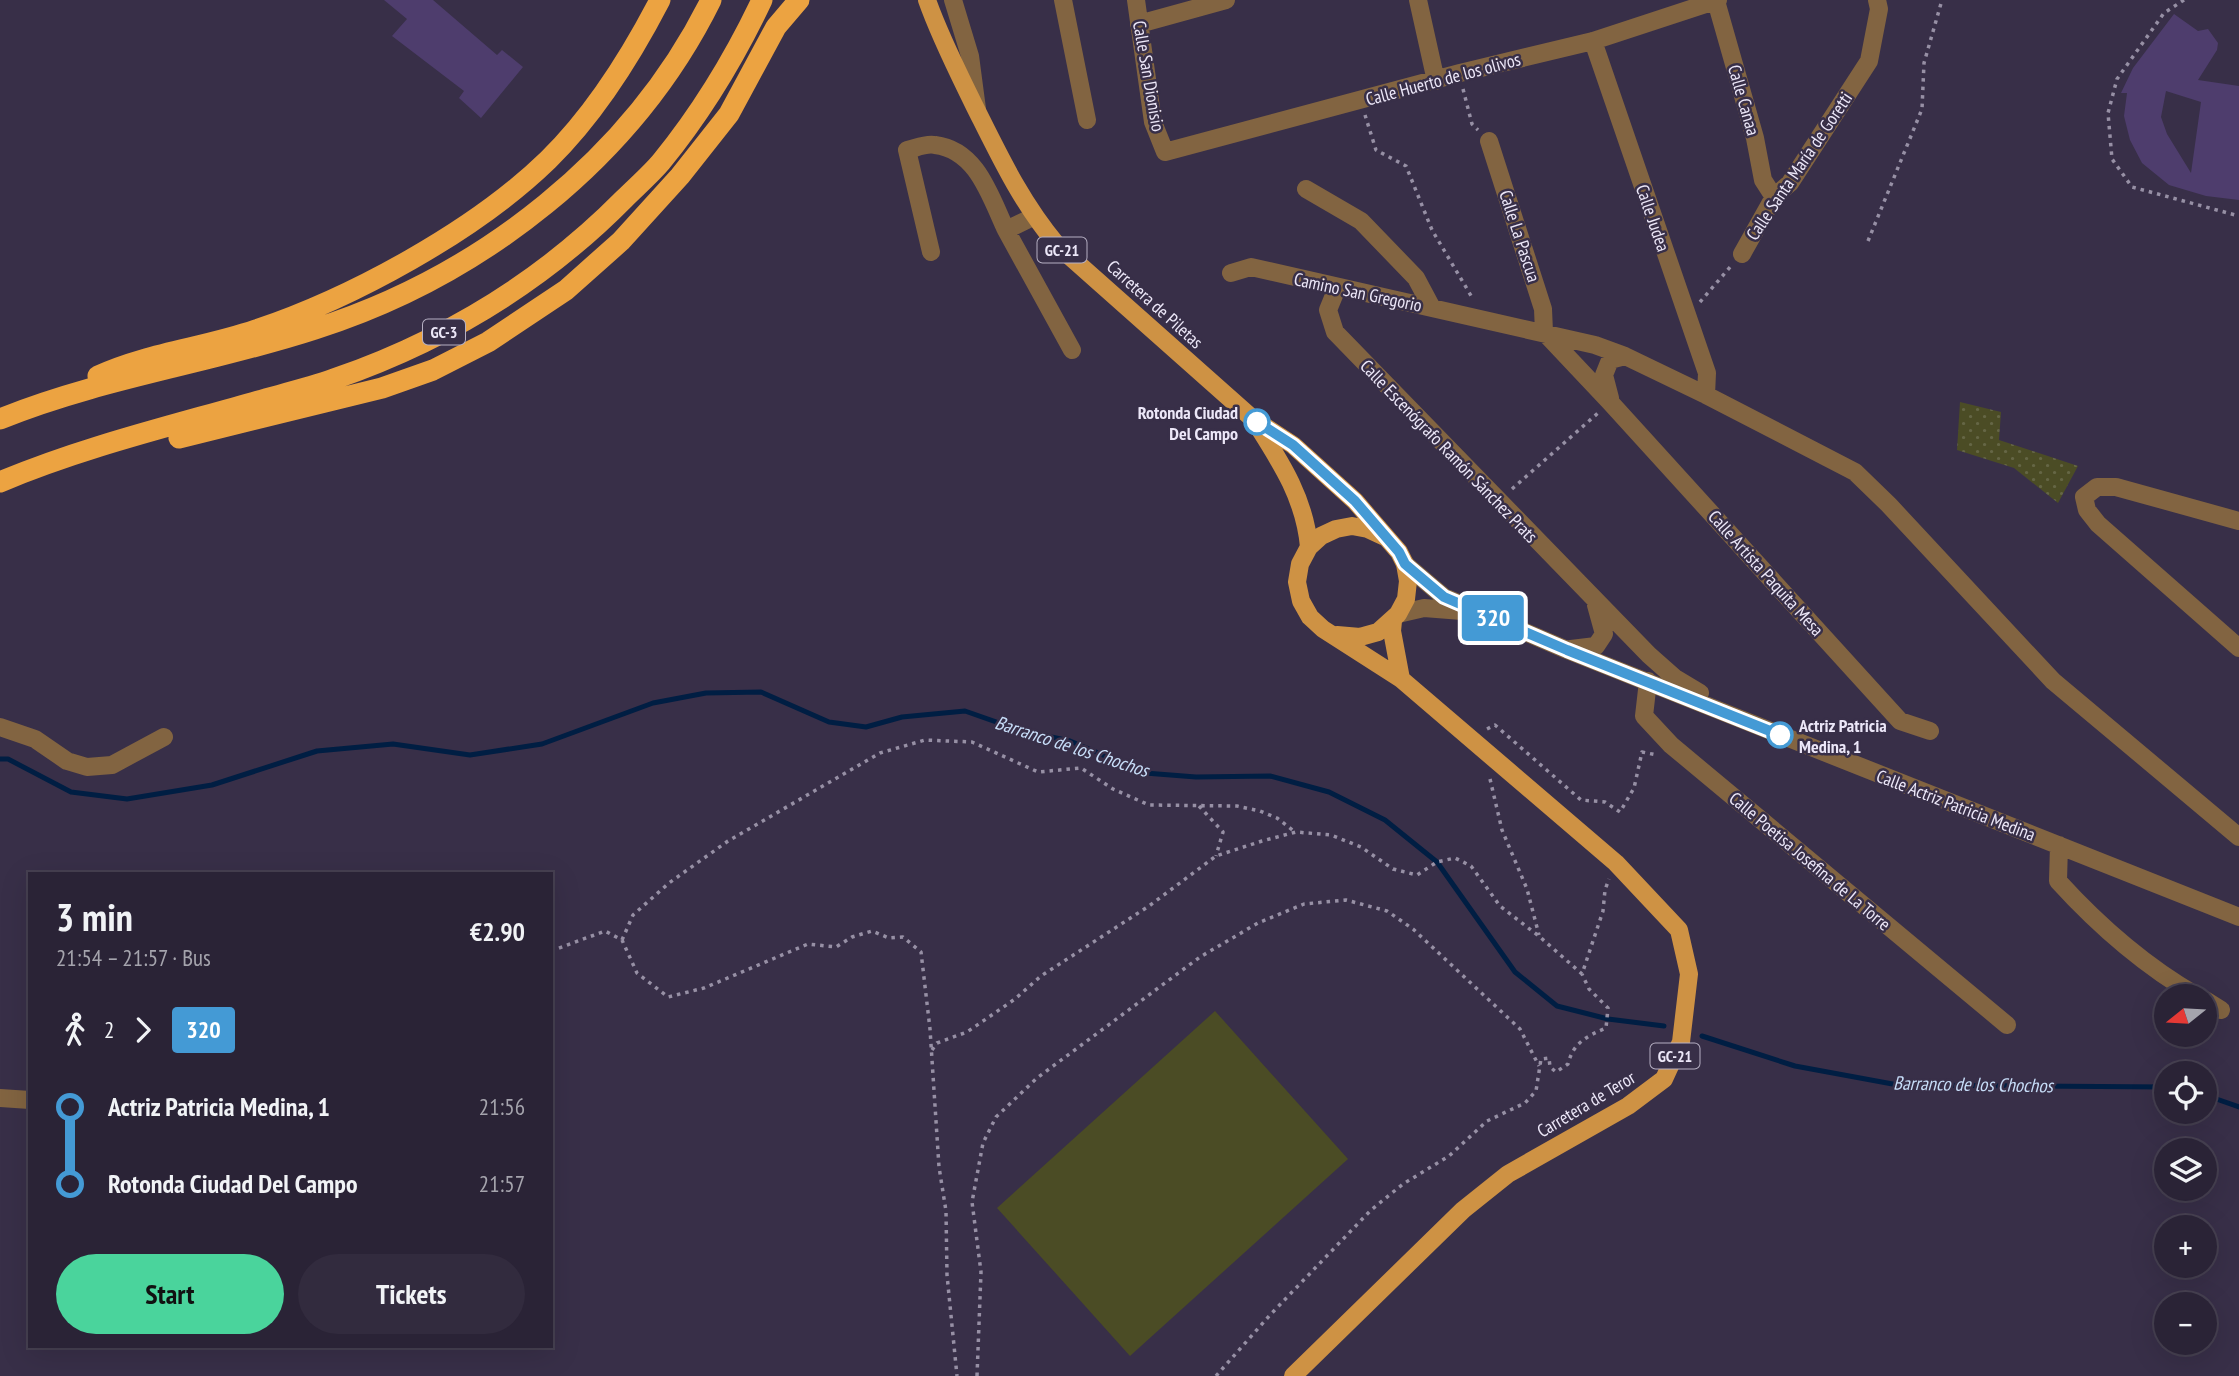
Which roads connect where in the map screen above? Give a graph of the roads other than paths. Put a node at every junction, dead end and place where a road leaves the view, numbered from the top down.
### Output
1 (660, 0) edge
2 (711, 0) edge
3 (762, 0) edge
4 (799, 0) edge
5 (915, 0) edge
6 (927, 0) edge
7 (953, 0) edge
8 (1063, 0) edge
9 (1136, 0) edge
10 (1226, 0) edge
11 (1418, 0) edge
12 (1877, 0) edge
13 (1717, 1) edge
14 (1139, 24) junction
15 (937, 30) junction
16 (1593, 41) junction
17 (1436, 81) junction
18 (978, 113) junction
19 (1087, 120) dead end
20 (1489, 141) road end
21 (1165, 152) joint
22 (1306, 189) dead end
23 (1774, 197) junction
24 (1033, 217) junction
25 (1006, 230) junction
26 (931, 252) dead end
27 (1742, 254) road end
28 (1231, 273) dead end
29 (1337, 288) junction
30 (1432, 308) junction
31 (1544, 332) junction
32 (1072, 350) dead end
33 (1625, 356) junction
34 (1706, 395) junction
35 (43, 401) junction
36 (1610, 402) junction
37 (0, 419) edge
38 (1253, 419) junction
39 (49, 461) junction
40 (0, 482) edge
41 (2239, 521) edge
42 (1383, 536) junction
43 (1309, 547) junction
44 (1405, 564) junction
45 (1596, 603) junction
46 (1479, 612) junction
47 (1396, 617) junction
48 (1323, 629) junction
49 (2239, 648) edge
50 (1567, 650) junction
51 (1401, 679) junction
52 (1648, 681) junction
53 (1741, 720) junction
54 (0, 727) edge
55 (1930, 731) dead end
56 (164, 737) dead end
57 (2239, 837) edge
58 (2059, 845) junction
59 (2239, 917) edge
60 (2176, 984) edge
61 (2217, 1008) edge
62 (2221, 1010) dead end
63 (2007, 1025) dead end
64 (0, 1098) edge
65 (28, 1100) edge
66 (1293, 1376) edge

1 - 35 highway
2 - 35 highway
3 - 39 highway, GC-3
4 - 39 highway
5 - 15 main road, GC-21
6 - 15 main road, GC-21
7 - 18 street
8 - 19 street
9 - 14 street, Calle San Dionisio
10 - 14 street
11 - 17 street
12 - 23 street, Calle Santa María de Goretti
13 - 16 street, Calle Huerto de los olivos
13 - 23 street, Calle Canaa
14 - 21 street, Calle San Dionisio
15 - 18 main road, Carretera de Piletas / GC-21
16 - 17 street, Calle Huerto de los olivos
16 - 34 street, Calle Judea
17 - 21 street, Calle Huerto de los olivos
18 - 24 main road, Carretera de Piletas / GC-21
20 - 31 street, Calle La Pascua
22 - 30 street
23 - 27 street, Calle Santa María de Goretti
24 - 25 street
24 - 38 main road, Carretera de Piletas / GC-21
25 - 26 street
25 - 32 street
28 - 29 street, Camino San Gregorio
29 - 30 street, Camino San Gregorio
29 - 45 street, Calle Escenógrafo Ramón Sánchez Prats
30 - 31 street, Camino San Gregorio
31 - 33 street, Camino San Gregorio
31 - 36 street, Calle Artista Paquita Mesa
33 - 34 street, Camino San Gregorio
33 - 36 street
34 - 57 street, Camino San Gregorio
35 - 37 highway
36 - 55 street, Calle Artista Paquita Mesa
38 - 42 main road, GC-21
38 - 43 main road, GC-21
39 - 40 highway, GC-3
41 - 49 street
42 - 43 main road
42 - 44 main road, GC-21
43 - 48 main road, GC-21
44 - 46 street, Calle Actriz Patricia Medina
44 - 47 main road
45 - 50 street
45 - 53 street, Calle Escenógrafo Ramón Sánchez Prats
46 - 47 street, Calle Actriz Patricia Medina
46 - 50 street, Calle Actriz Patricia Medina
47 - 48 main road
47 - 51 main road
48 - 51 main road, GC-21
50 - 52 street, Calle Actriz Patricia Medina
51 - 66 main road, Carretera de Teror / GC-21
52 - 53 street, Calle Actriz Patricia Medina
52 - 63 street, Calle Poetisa Josefina de La Torre
53 - 58 street, Calle Actriz Patricia Medina
54 - 56 street
58 - 59 street, Calle Actriz Patricia Medina
58 - 60 street
61 - 62 street
64 - 65 street

